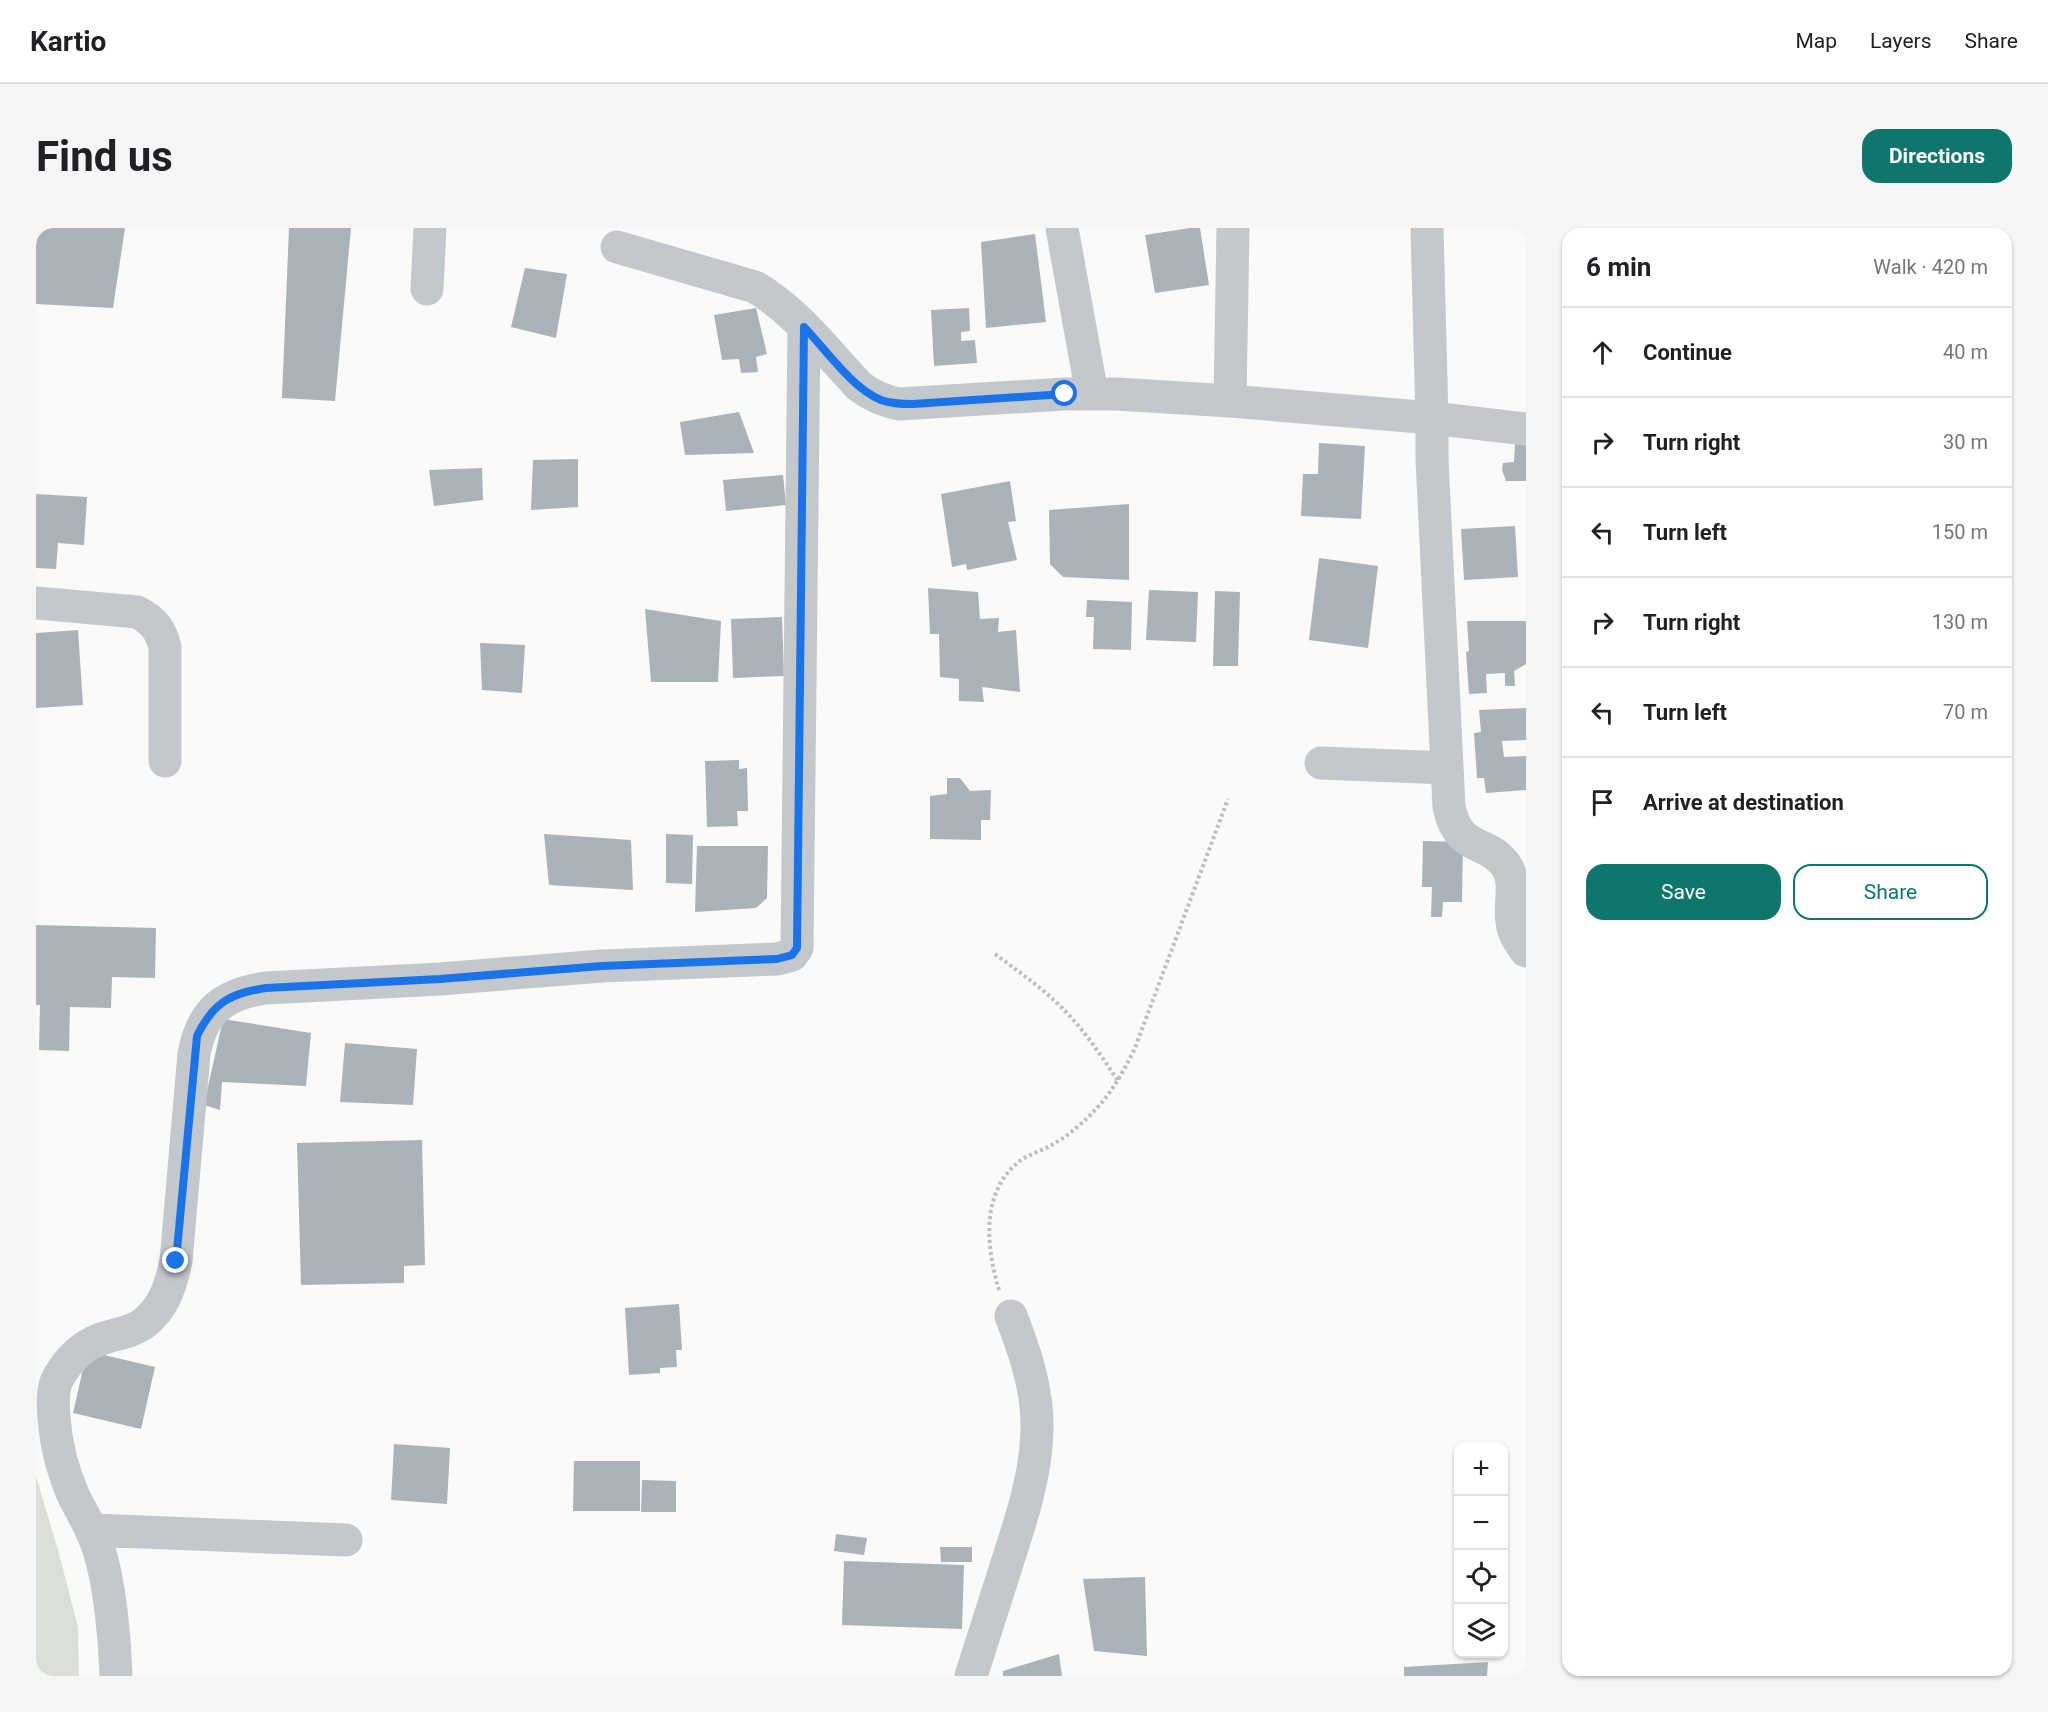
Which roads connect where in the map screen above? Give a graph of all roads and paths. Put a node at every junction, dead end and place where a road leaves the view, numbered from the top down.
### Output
1 (430, 228) edge
2 (1062, 228) edge
3 (1233, 228) edge
4 (1427, 228) edge
5 (616, 247) dead end
6 (427, 289) dead end
7 (804, 327) junction
8 (1092, 394) junction
9 (1230, 400) junction
10 (1432, 418) junction
11 (1526, 429) edge
12 (36, 603) edge
13 (165, 761) dead end
14 (1320, 763) dead end
15 (1447, 768) junction
16 (1228, 799) dead end
17 (1526, 951) edge
18 (995, 954) dead end
19 (1118, 1082) junction
20 (1011, 1316) joint
21 (46, 1375) edge
22 (92, 1530) junction
23 (346, 1540) dead end
24 (116, 1676) edge
25 (971, 1676) edge

1 - 6 street
2 - 8 street
3 - 9 street
4 - 10 street
5 - 7 street
7 - 8 street
7 - 21 street
8 - 9 street
9 - 10 street
10 - 11 street
10 - 15 street
12 - 13 street
14 - 15 street
15 - 17 street
16 - 19 path
18 - 19 path
19 - 20 path
20 - 25 street
21 - 22 street
22 - 23 street
22 - 24 street

